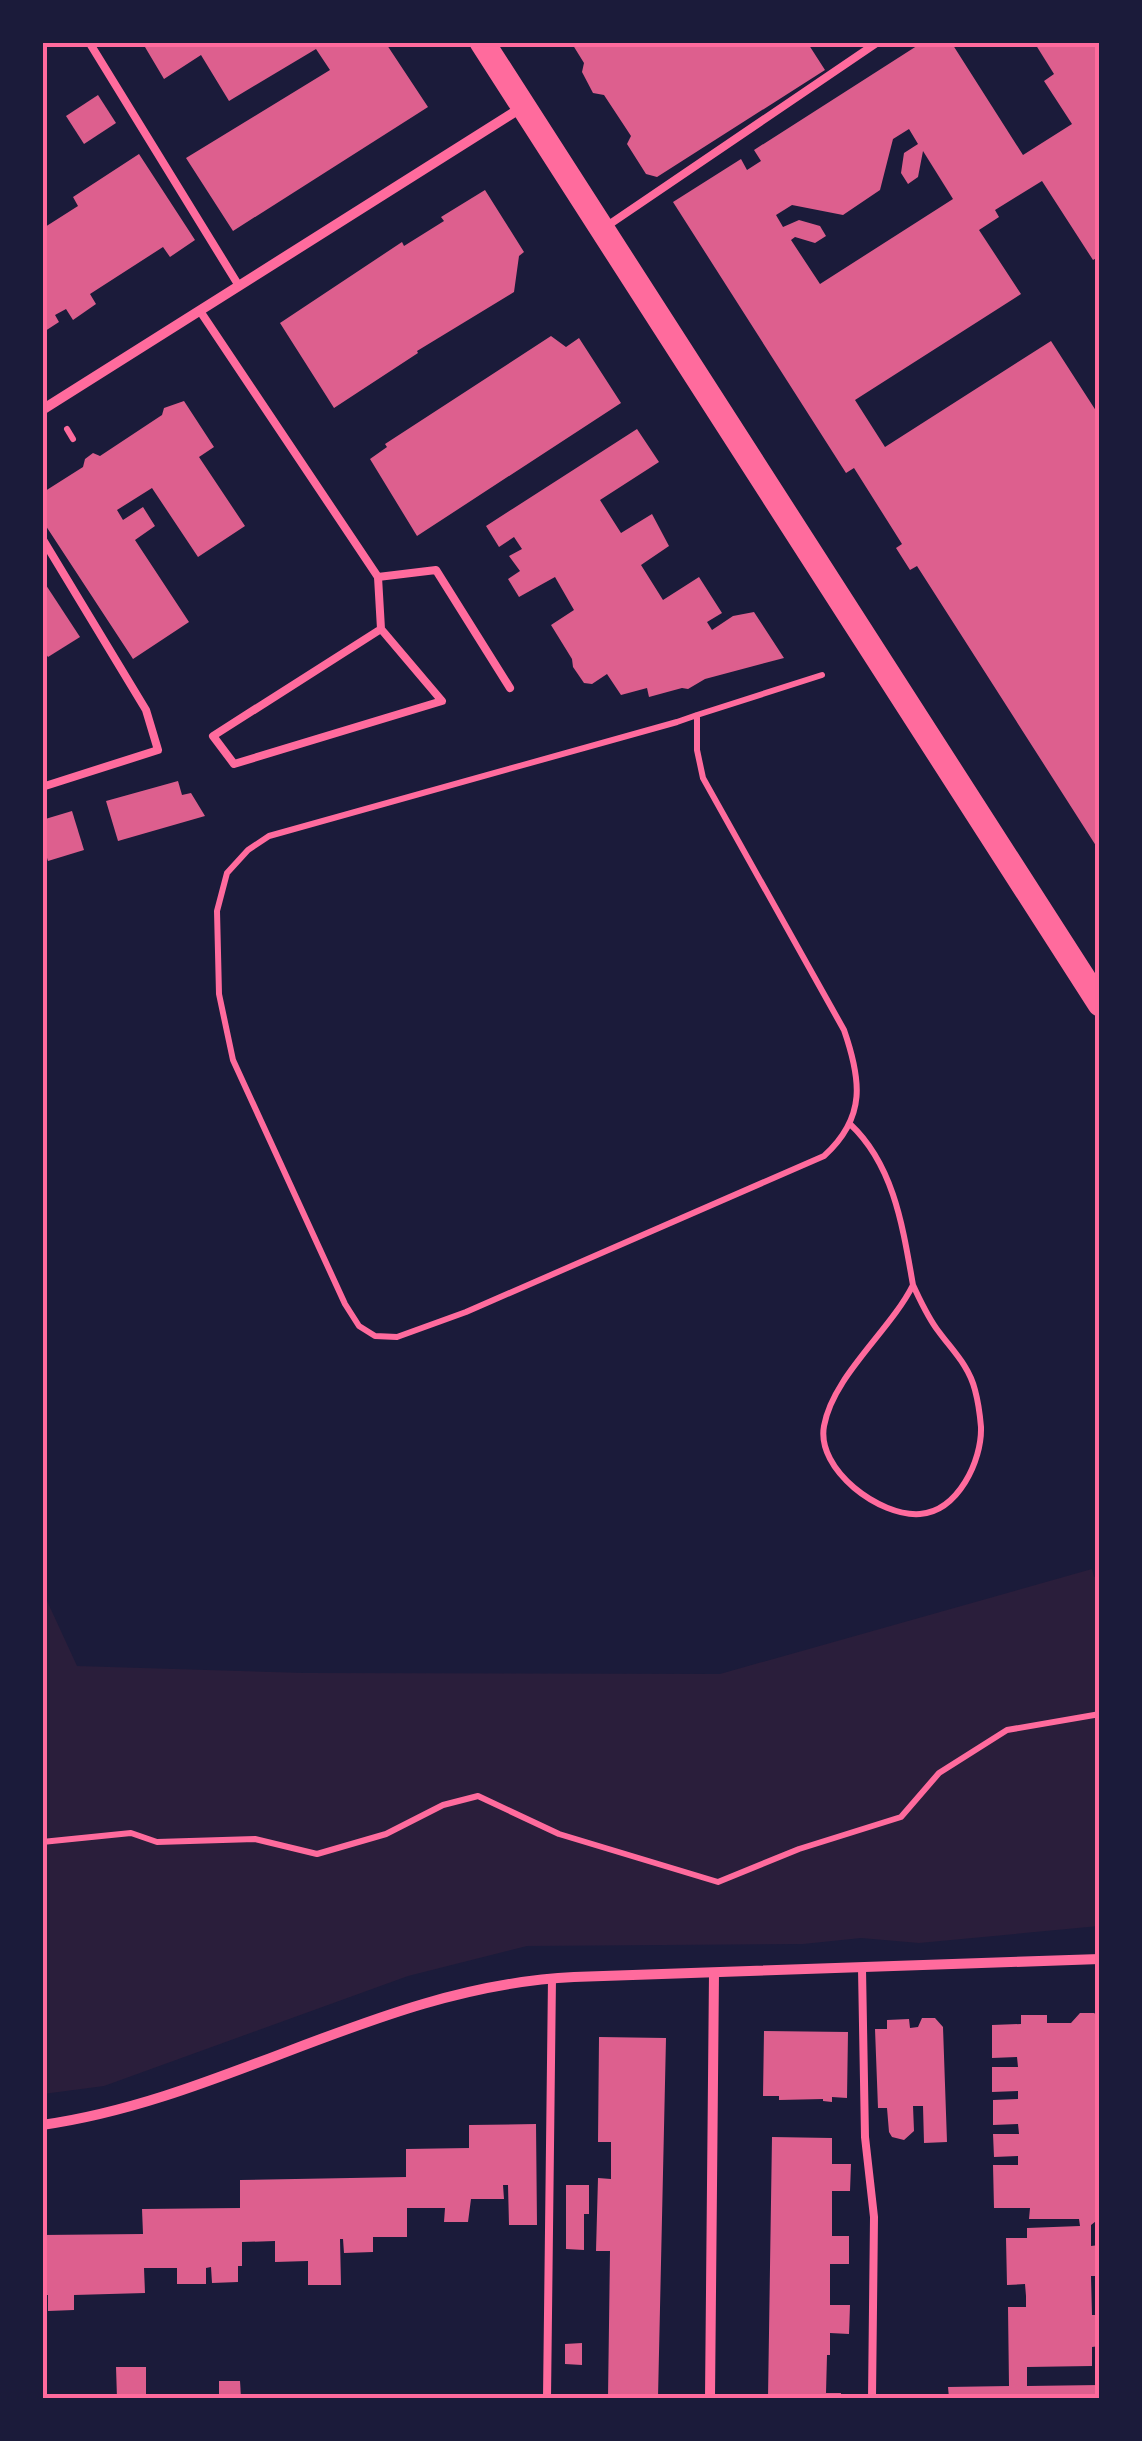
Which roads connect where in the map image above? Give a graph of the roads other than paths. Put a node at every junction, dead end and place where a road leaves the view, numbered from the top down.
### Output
1 (89, 42) edge
2 (482, 42) edge
3 (878, 42) edge
4 (522, 108) junction
5 (600, 231) junction
6 (239, 286) junction
7 (200, 310) junction
8 (42, 410) edge
9 (42, 538) edge
10 (378, 577) junction
11 (381, 628) junction
12 (510, 688) dead end
13 (42, 787) edge
14 (1100, 1004) edge
15 (1100, 1959) edge
16 (862, 1969) junction
17 (714, 1972) junction
18 (552, 1978) junction
19 (42, 2125) edge
20 (547, 2398) edge
21 (710, 2398) edge
22 (872, 2398) edge

1 - 6 lane
2 - 4 main road
3 - 5 lane
4 - 5 main road
4 - 6 street
5 - 14 main road
6 - 7 street
7 - 8 street
7 - 10 lane
9 - 13 lane
10 - 11 lane
10 - 12 lane
11 - 11 lane
15 - 16 street
16 - 17 street
16 - 22 lane
17 - 18 street
17 - 21 street
18 - 19 street
18 - 20 lane

